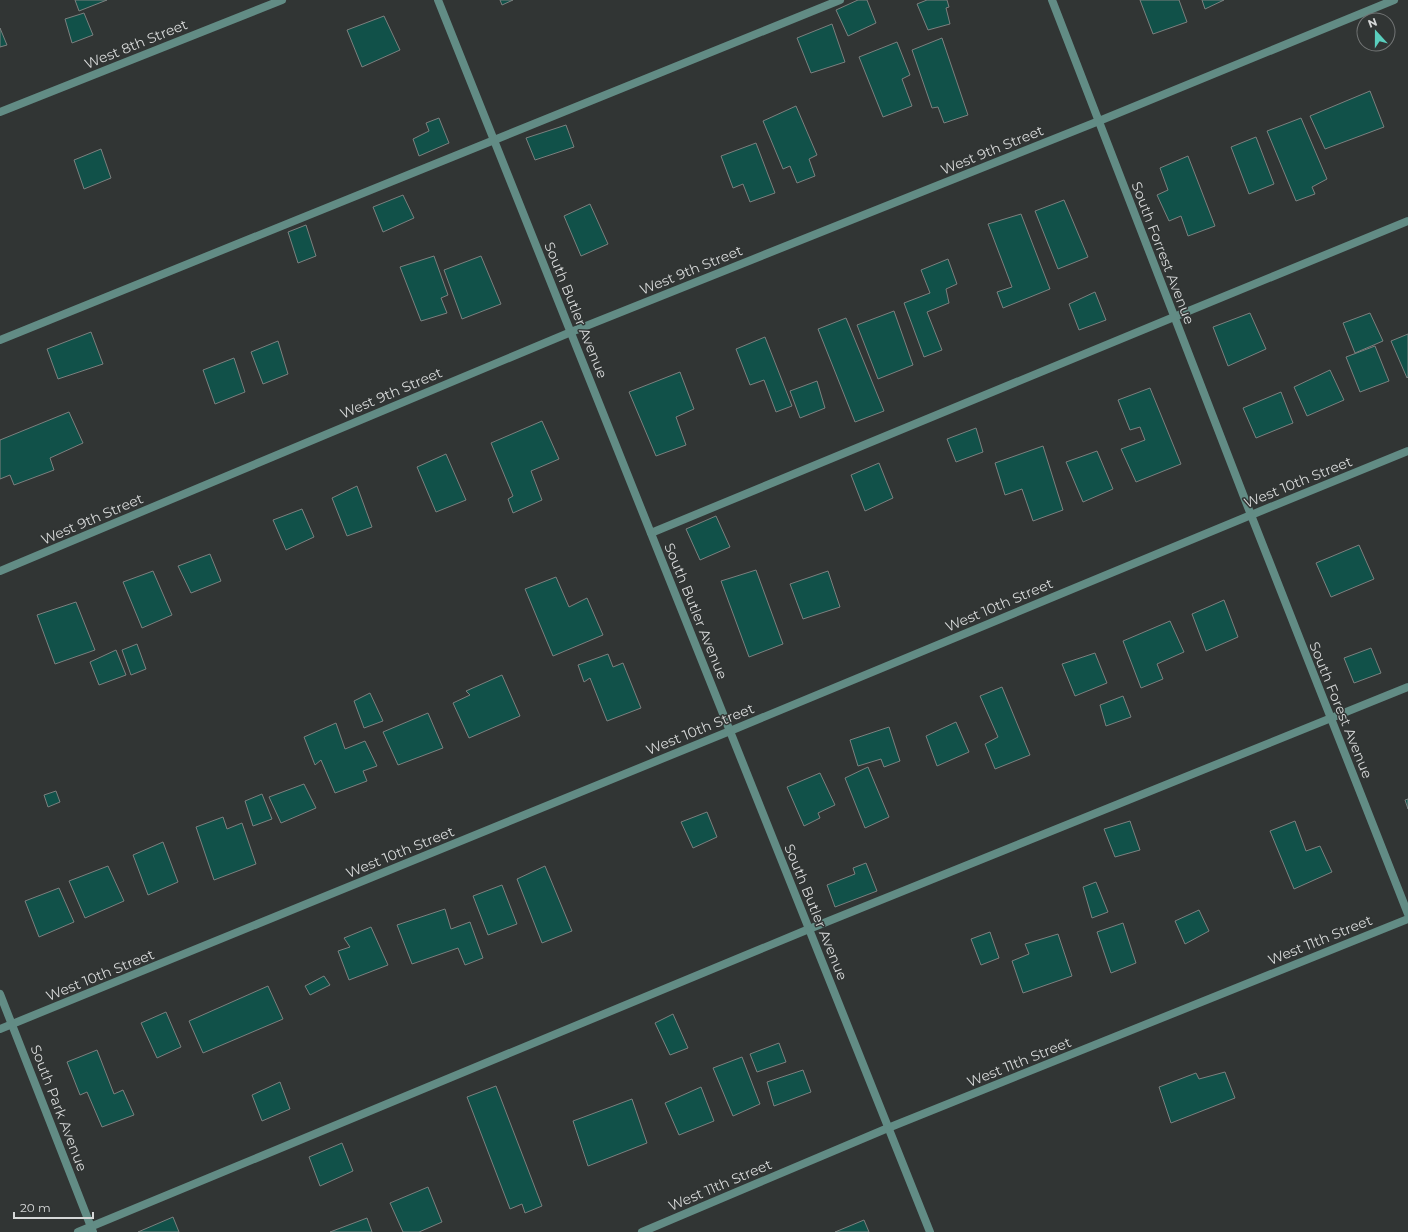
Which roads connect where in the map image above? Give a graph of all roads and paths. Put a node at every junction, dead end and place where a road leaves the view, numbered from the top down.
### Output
1 (282, 0) edge
2 (438, 0) edge
3 (840, 0) edge
4 (1052, 0) edge
5 (1394, 0) edge
6 (0, 112) edge
7 (1099, 121) junction
8 (494, 140) junction
9 (1408, 221) edge
10 (1174, 316) junction
11 (571, 332) junction
12 (0, 340) edge
13 (1408, 451) edge
14 (1250, 515) junction
15 (651, 533) junction
16 (0, 571) edge
17 (1408, 687) edge
18 (1330, 717) junction
19 (730, 731) junction
20 (1408, 914) edge
21 (1408, 919) edge
22 (809, 929) junction
23 (0, 994) edge
24 (12, 1025) junction
25 (0, 1030) edge
26 (888, 1128) junction
27 (92, 1229) edge
28 (78, 1232) edge
29 (642, 1232) edge
30 (930, 1232) edge

1 - 6 street, West 8th Street
2 - 8 street, South Butler Avenue
3 - 8 street
4 - 7 street, South Forrest Avenue
5 - 7 street, West 9th Street
7 - 10 street, South Forrest Avenue
7 - 11 street, West 9th Street
8 - 11 street, South Butler Avenue
8 - 12 street
9 - 10 street
10 - 14 street, South Forrest Avenue
10 - 15 street
11 - 15 street, South Butler Avenue
11 - 16 street, West 9th Street
13 - 14 street, West 10th Street
14 - 18 street, South Forest Avenue
14 - 19 street, West 10th Street
15 - 19 street, South Butler Avenue
17 - 18 street
18 - 20 street, South Forest Avenue
18 - 22 street
19 - 22 street, South Butler Avenue
19 - 24 street, West 10th Street
21 - 26 street, West 11th Street
22 - 26 street, South Butler Avenue
22 - 27 street
23 - 24 street, South Park Avenue
24 - 25 street, West 10th Street
24 - 27 street, South Park Avenue
26 - 29 street, West 11th Street
26 - 30 street, South Butler Avenue
27 - 28 street

